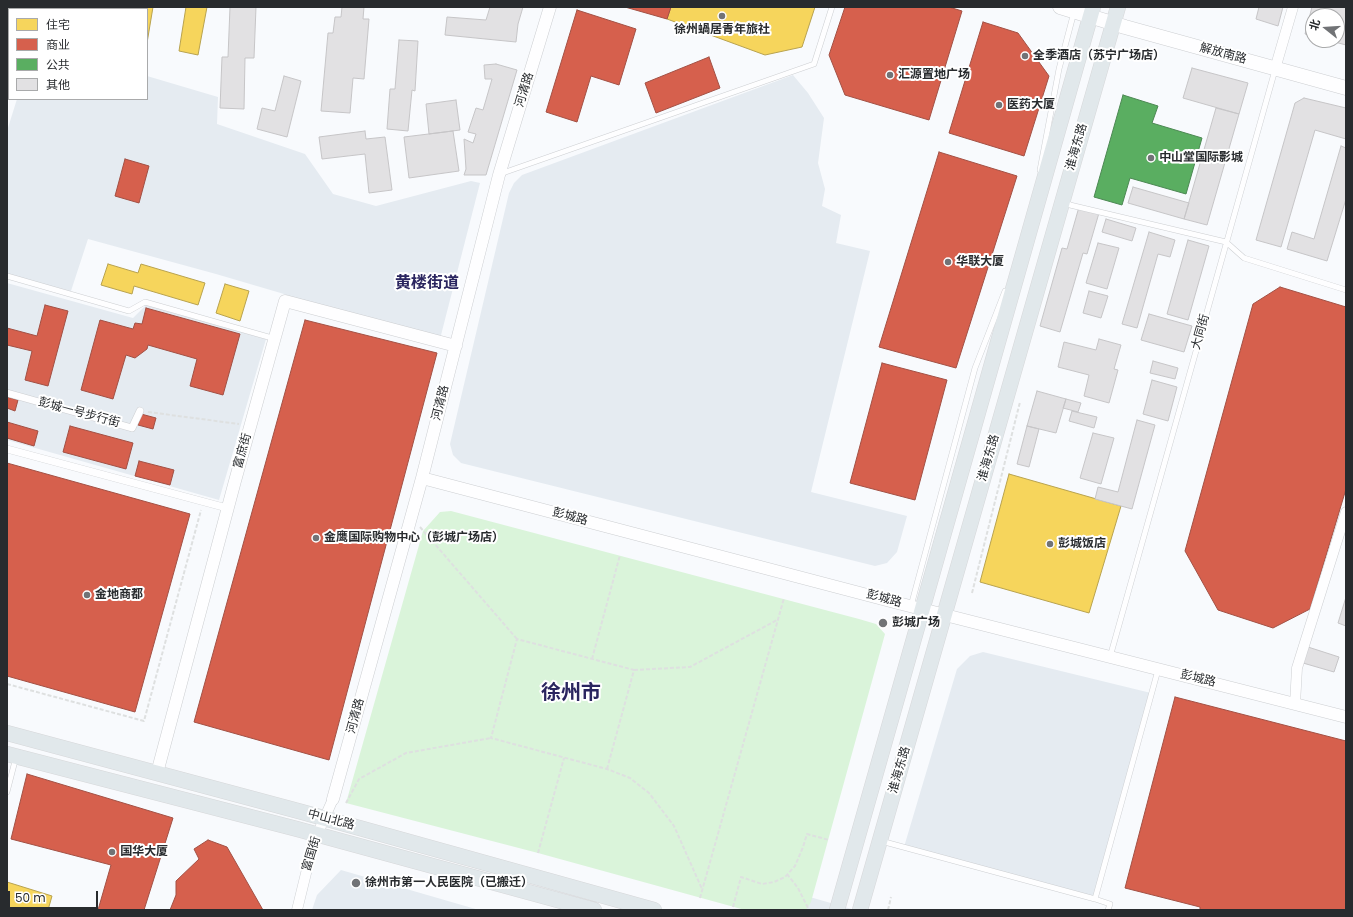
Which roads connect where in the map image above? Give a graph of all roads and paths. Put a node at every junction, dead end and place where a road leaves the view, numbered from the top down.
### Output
1 (550, 7) edge
2 (832, 7) edge
3 (1060, 7) edge
4 (1118, 7) edge
5 (1293, 7) edge
6 (1075, 9) edge
7 (1099, 17) edge
8 (1275, 69) junction
9 (1346, 88) edge
10 (499, 174) junction
11 (1038, 176) dead end
12 (1063, 199) junction
13 (1226, 242) junction
14 (7, 276) edge
15 (1006, 289) dead end
16 (1346, 290) edge
17 (272, 338) dead end
18 (456, 346) junction
19 (7, 393) edge
20 (140, 411) joint
21 (250, 427) junction
22 (7, 449) edge
23 (422, 478) junction
24 (228, 508) junction
25 (201, 510) dead end
26 (1346, 512) edge
27 (410, 522) junction
28 (620, 555) dead end
29 (784, 598) dead end
30 (917, 608) junction
31 (944, 614) junction
32 (777, 620) junction
33 (517, 639) junction
34 (1110, 657) junction
35 (592, 659) junction
36 (1158, 669) junction
37 (634, 670) junction
38 (7, 684) edge
39 (1295, 704) junction
40 (1346, 717) edge
41 (7, 733) edge
42 (491, 738) junction
43 (12, 755) edge
44 (564, 757) junction
45 (607, 769) junction
46 (157, 773) junction
47 (7, 792) edge
48 (333, 799) joint
49 (346, 803) dead end
50 (324, 818) junction
51 (318, 835) junction
52 (829, 840) dead end
53 (880, 841) junction
54 (538, 853) dead end
55 (787, 874) junction
56 (702, 889) junction
57 (892, 897) dead end
58 (700, 898) dead end
59 (1095, 899) junction
60 (733, 907) dead end
61 (297, 910) edge
62 (594, 910) edge
63 (654, 910) edge
64 (809, 910) edge
65 (837, 910) edge
66 (860, 910) edge
67 (888, 910) edge
68 (1108, 910) edge

1 - 10 street, 河清路
2 - 10 lane
3 - 6 main road, 解放南路
4 - 7 main road, 淮海东路
5 - 8 street, 大同街
6 - 7 main road, 解放南路
6 - 11 lane
7 - 8 main road, 解放南路
7 - 12 main road, 淮海东路
7 - 30 main road, 淮海东路
8 - 9 main road, 解放南路
8 - 13 lane, 大同街
10 - 18 street, 河清路
12 - 13 lane
12 - 31 main road, 淮海东路
13 - 16 lane
13 - 34 lane, 大同街
14 - 17 lane
15 - 30 lane
18 - 21 street, 富庶街
18 - 23 street, 河清路
19 - 20 street, 彭城一号步行街
20 - 21 path
21 - 24 street, 富庶街
22 - 24 street
23 - 27 street, 河清路
23 - 30 street, 彭城路
24 - 46 street, 富庶街
25 - 38 path
26 - 39 street
27 - 33 path
27 - 48 street, 河清路
28 - 35 path
29 - 32 path
30 - 31 street, 彭城路
30 - 65 main road, 淮海东路
31 - 34 street, 彭城路
31 - 53 main road, 淮海东路
32 - 37 path
32 - 56 path
33 - 35 path
33 - 42 path
34 - 36 street, 彭城路
35 - 37 path
36 - 39 street, 彭城路
36 - 59 lane
37 - 45 path
39 - 40 street, 彭城路
41 - 46 main road, 中山北路
42 - 44 path
42 - 49 path
43 - 47 lane
43 - 51 main road, 中山北路
44 - 45 path
44 - 54 path
45 - 56 path
46 - 50 main road, 中山北路
48 - 50 street, 富国街
50 - 51 street, 富国街
50 - 63 main road, 中山北路
51 - 61 street, 富国街
51 - 62 main road, 中山北路
52 - 55 path
53 - 59 lane
53 - 66 main road, 淮海东路
55 - 60 path
55 - 64 path
56 - 58 path
57 - 67 path
59 - 68 lane

